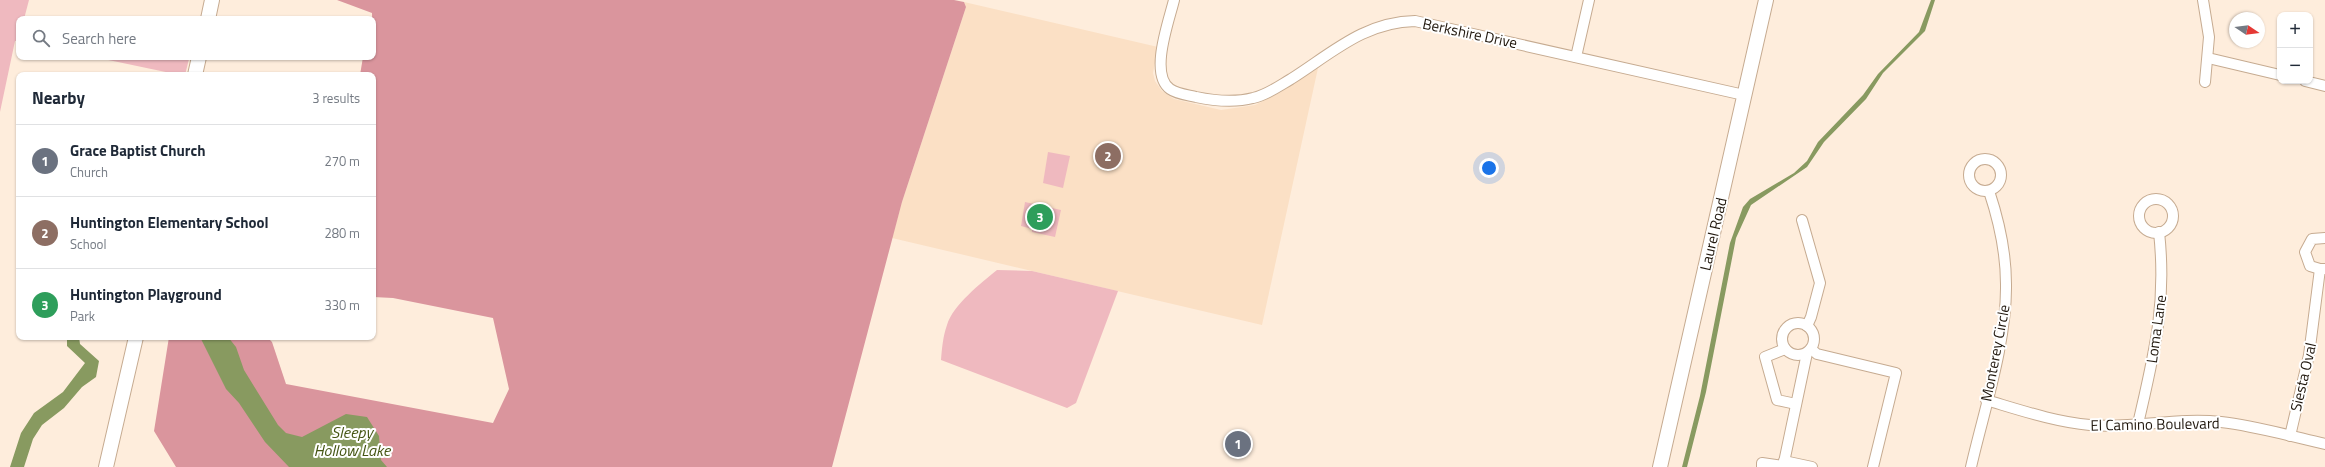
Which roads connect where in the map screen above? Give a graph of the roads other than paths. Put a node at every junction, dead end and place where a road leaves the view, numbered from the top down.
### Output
1 (212, 0) edge
2 (1174, 0) edge
3 (1589, 0) edge
4 (1766, 0) edge
5 (2203, 0) edge
6 (209, 16) edge
7 (1576, 57) junction
8 (2208, 58) junction
9 (198, 60) edge
10 (196, 72) edge
11 (2277, 74) edge
12 (2205, 82) dead end
13 (2313, 83) edge
14 (2325, 86) edge
15 (1744, 94) junction
16 (1990, 191) dead end
17 (1802, 220) dead end
18 (2159, 232) dead end
19 (2325, 238) edge
20 (2322, 269) edge
21 (1807, 326) junction
22 (135, 340) edge
23 (1785, 349) junction
24 (1809, 351) junction
25 (1986, 400) junction
26 (1796, 404) junction
27 (2138, 424) junction
28 (2290, 436) junction
29 (2325, 444) edge
30 (1783, 464) edge
31 (106, 467) edge
32 (1660, 467) edge
33 (1762, 467) edge
34 (1812, 467) edge
35 (1873, 467) edge
36 (1971, 467) edge

1 - 6 street
2 - 7 street, Berkshire Drive
3 - 7 street
4 - 15 street, Laurel Road
5 - 8 street
7 - 15 street, Berkshire Drive
8 - 11 street
8 - 12 street
9 - 10 street
13 - 14 street
15 - 32 street, Laurel Road
16 - 25 street, Monterey Circle
17 - 21 street
18 - 27 street, Loma Lane
19 - 20 street, Siesta Oval
20 - 28 street, Siesta Oval
21 - 23 street
21 - 24 street
22 - 31 street
23 - 24 street
23 - 26 street
24 - 26 street
24 - 35 street
25 - 27 street, El Camino Boulevard
25 - 36 street, Monterey Circle
26 - 30 street
27 - 28 street, El Camino Boulevard
28 - 29 street, El Camino Boulevard
30 - 33 street
30 - 34 street

